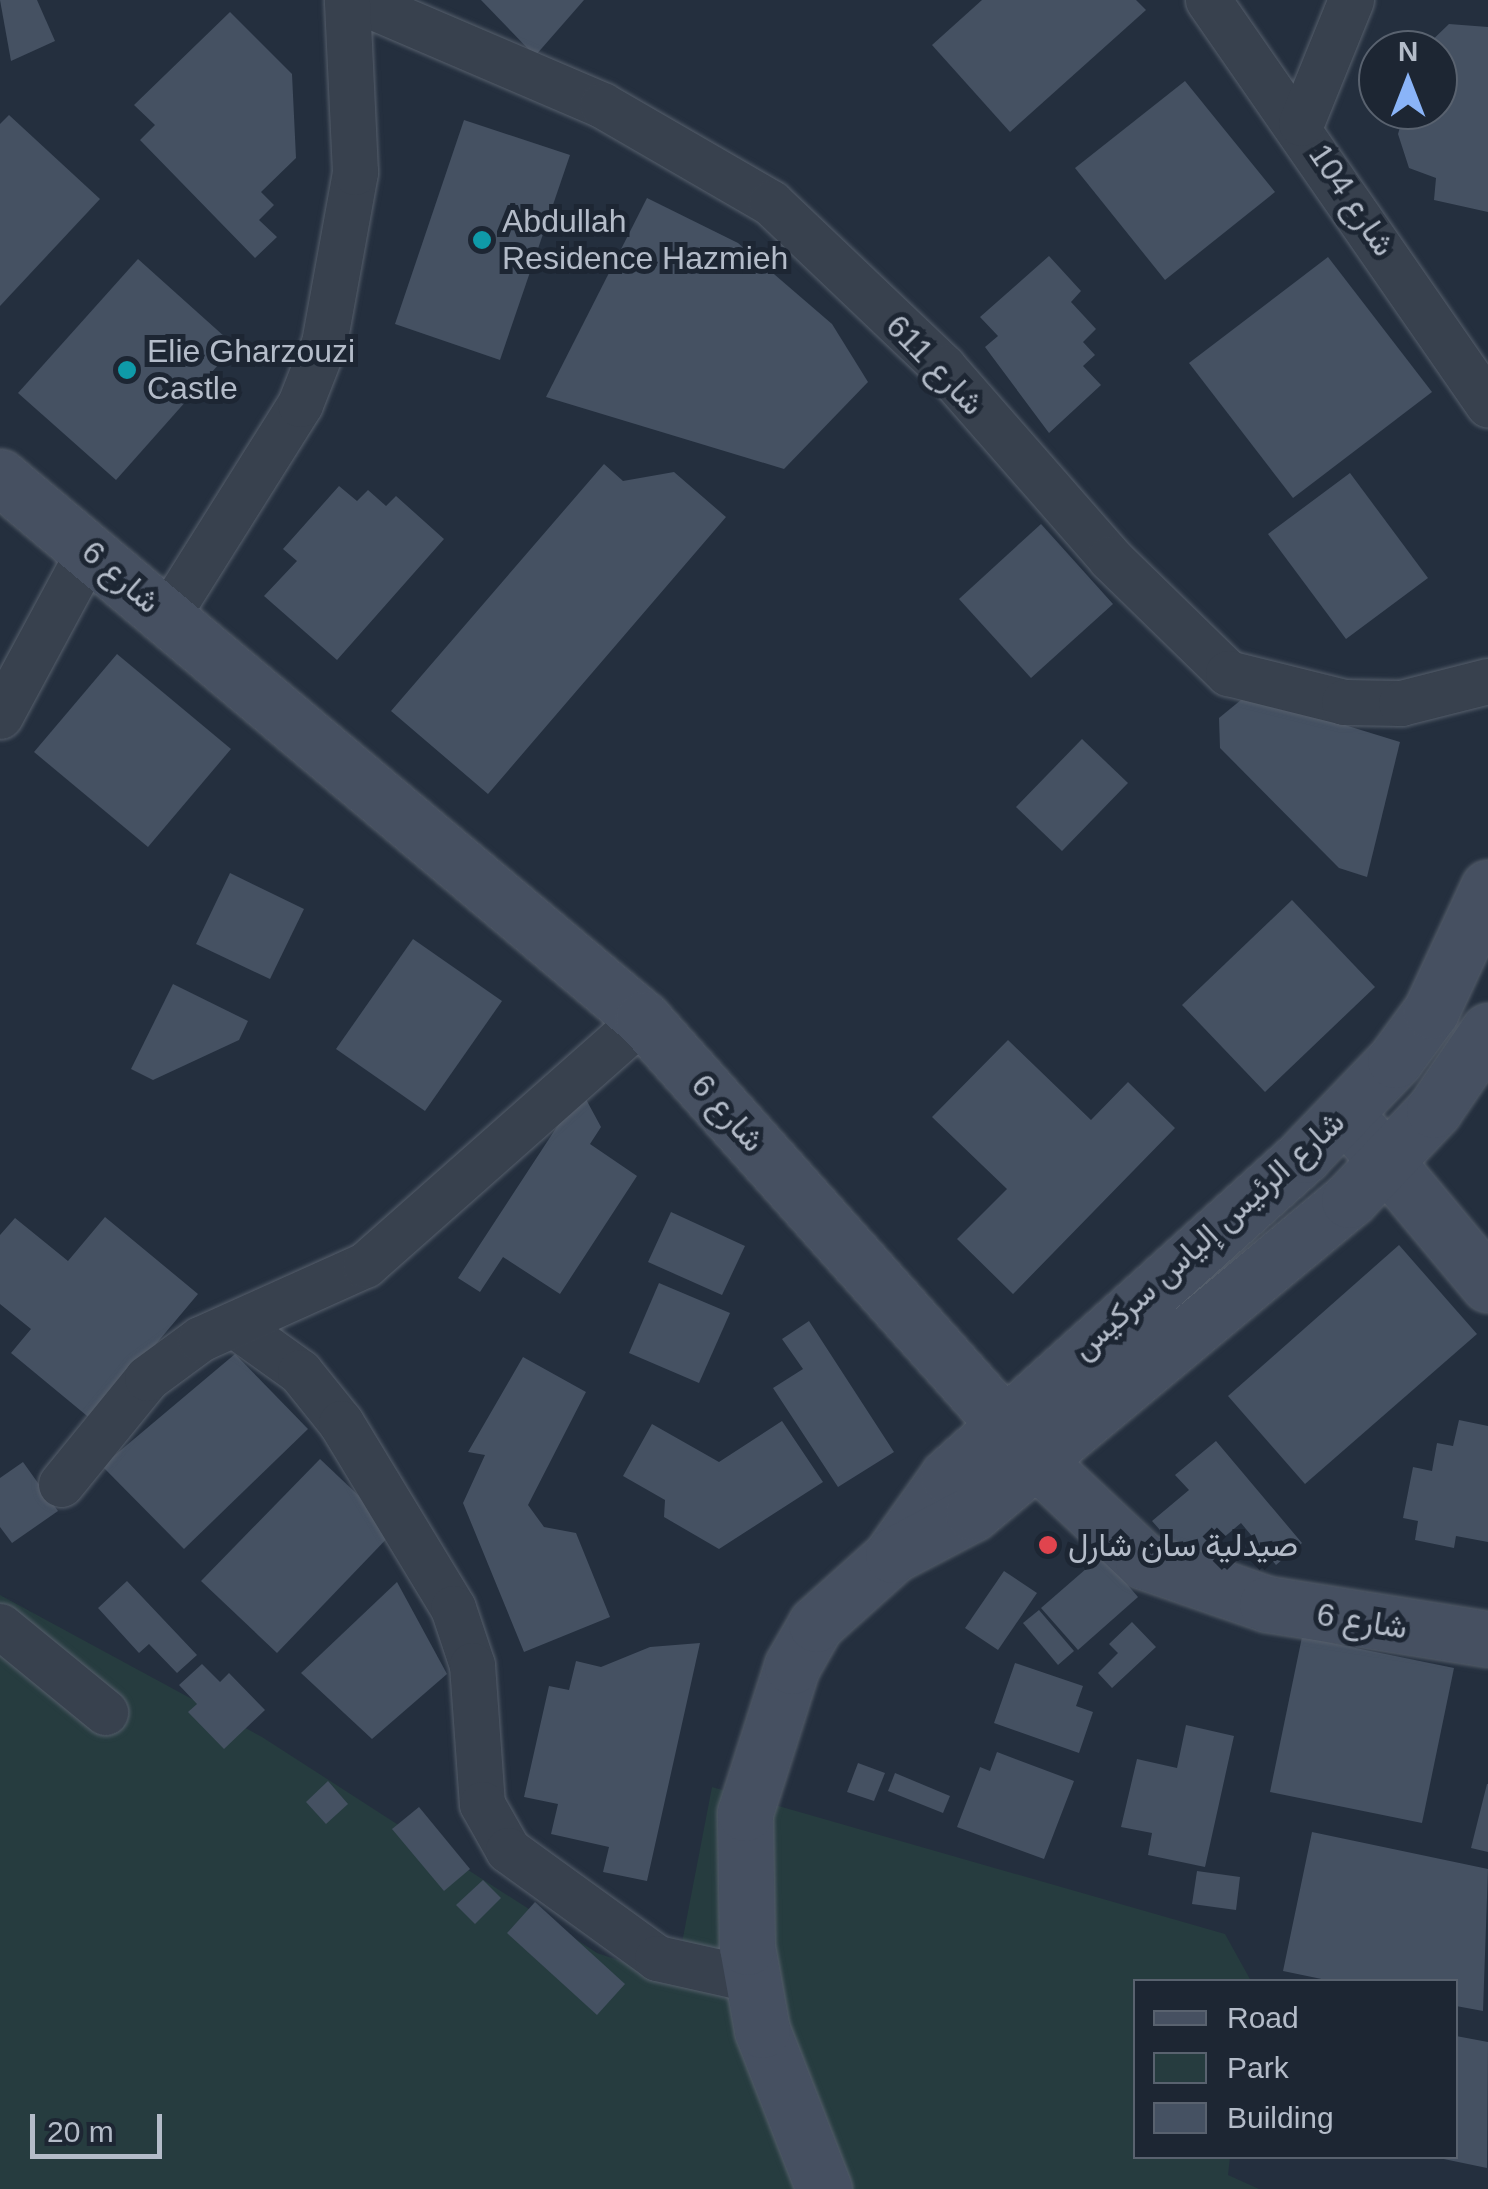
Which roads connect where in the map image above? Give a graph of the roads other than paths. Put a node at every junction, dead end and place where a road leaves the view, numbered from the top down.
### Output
1 (347, 0) edge
2 (357, 0) edge
3 (1208, 0) edge
4 (1351, 0) edge
5 (1300, 123) junction
6 (1488, 404) edge
7 (0, 477) edge
8 (90, 549) junction
9 (166, 616) junction
10 (1488, 681) edge
11 (0, 716) edge
12 (1488, 888) edge
13 (643, 1019) junction
14 (1488, 1031) edge
15 (1346, 1114) junction
16 (1386, 1162) junction
17 (1488, 1284) edge
18 (236, 1326) junction
19 (1021, 1443) junction
20 (62, 1484) dead end
21 (0, 1626) edge
22 (1488, 1638) edge
23 (104, 1712) dead end
24 (751, 1980) junction
25 (824, 2189) edge

1 - 9 street
2 - 10 street, شارع 611
3 - 5 street, شارع 104
4 - 5 street
5 - 6 street, شارع 104
7 - 8 main road, شارع 6
8 - 9 main road, شارع 6
8 - 11 street
9 - 13 main road, شارع 6
12 - 15 main road, شارع الرئيس إلياس سركيس
13 - 18 street
13 - 19 main road, شارع 6
14 - 16 main road, شارع الرئيس إلياس سركيس
15 - 16 main road
15 - 19 main road, شارع الرئيس إلياس سركيس
16 - 17 main road
16 - 19 main road, شارع الرئيس إلياس سركيس
18 - 20 street
18 - 24 street
19 - 22 main road, شارع 6
19 - 24 main road, شارع الرئيس إلياس سركيس
21 - 23 street
24 - 25 main road, شارع الرئيس إلياس سركيس

